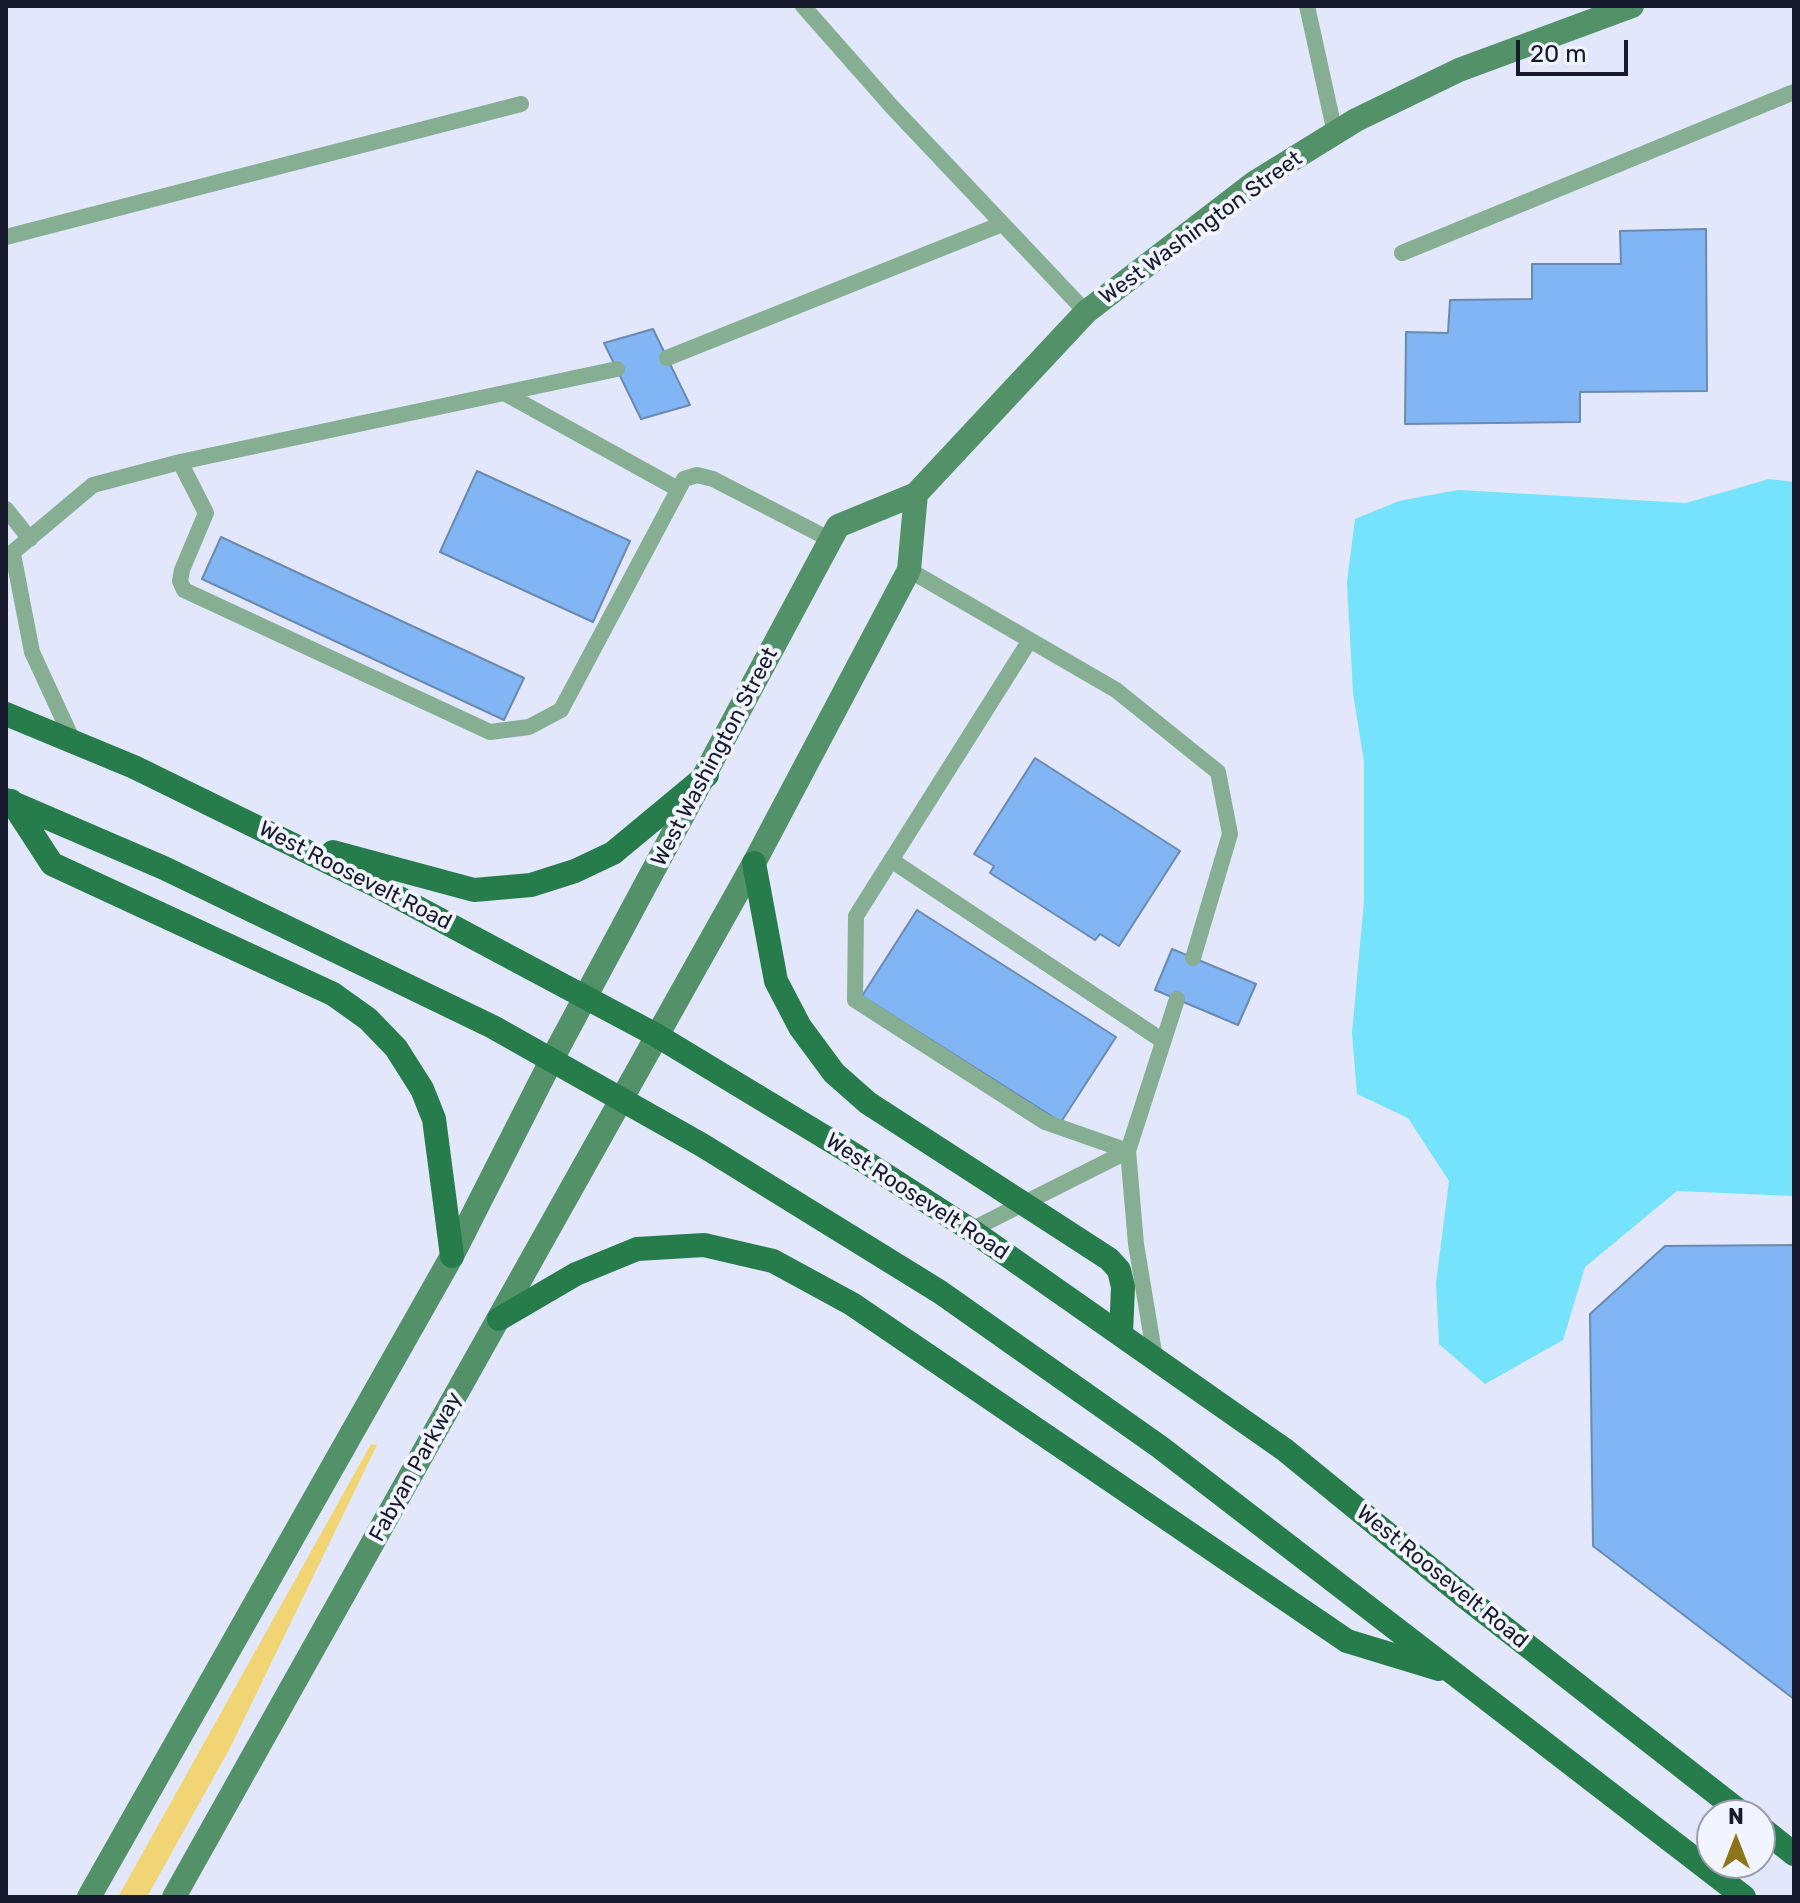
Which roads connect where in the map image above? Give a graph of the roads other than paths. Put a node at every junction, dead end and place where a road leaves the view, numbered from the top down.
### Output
1 (803, 6) edge
2 (1307, 6) edge
3 (1632, 6) edge
4 (1794, 92) edge
5 (521, 104) dead end
6 (1335, 133) junction
7 (1002, 224) junction
8 (6, 237) edge
9 (1402, 253) dead end
10 (1086, 312) junction
11 (667, 358) dead end
12 (617, 369) dead end
13 (506, 394) junction
14 (180, 462) junction
15 (676, 488) junction
16 (916, 494) junction
17 (6, 509) edge
18 (30, 539) junction
19 (831, 540) junction
20 (10, 556) edge
21 (909, 570) junction
22 (1030, 640) junction
23 (6, 714) edge
24 (74, 743) junction
25 (707, 775) junction
26 (8, 801) edge
27 (282, 838) junction
28 (891, 860) junction
29 (754, 863) junction
30 (1193, 958) dead end
31 (586, 996) junction
32 (1177, 999) dead end
33 (656, 1035) junction
34 (1163, 1041) junction
35 (551, 1061) junction
36 (620, 1099) junction
37 (1128, 1151) junction
38 (1025, 1203) junction
39 (971, 1230) junction
40 (452, 1256) junction
41 (499, 1319) junction
42 (1121, 1334) junction
43 (1155, 1358) junction
44 (1456, 1675) junction
45 (1724, 1799) edge
46 (1776, 1840) edge
47 (1794, 1854) edge
48 (89, 1897) edge
49 (174, 1897) edge
50 (1744, 1897) edge

1 - 7 lane
2 - 6 lane
3 - 6 main road, West Washington Street
4 - 9 lane
5 - 8 lane
6 - 10 main road, West Washington Street
7 - 10 lane
7 - 11 lane
10 - 16 main road, West Washington Street
12 - 13 lane
13 - 14 lane
13 - 15 lane
14 - 15 lane
14 - 18 lane
15 - 19 lane
16 - 19 main road, West Washington Street
16 - 21 main road
17 - 18 lane
18 - 20 lane
19 - 25 main road, West Washington Street
20 - 24 lane
21 - 22 lane
21 - 29 main road
22 - 28 lane
22 - 30 lane
23 - 24 main road, West Roosevelt Road
24 - 27 main road, West Roosevelt Road
25 - 27 main road
25 - 31 main road, West Washington Street
26 - 35 main road
26 - 40 main road
27 - 31 main road, West Roosevelt Road
28 - 34 lane
28 - 37 lane
29 - 33 main road
29 - 38 main road
31 - 33 main road, West Roosevelt Road
31 - 35 main road, West Washington Street
32 - 34 lane
33 - 36 main road, Fabyan Parkway
33 - 39 main road, West Roosevelt Road
34 - 37 lane
35 - 36 main road
35 - 40 main road
36 - 41 main road, Fabyan Parkway
36 - 44 main road
37 - 38 lane
37 - 43 lane
38 - 39 lane
38 - 42 main road
39 - 42 main road, West Roosevelt Road
40 - 48 main road
41 - 44 main road
41 - 49 main road, Fabyan Parkway
42 - 43 main road, West Roosevelt Road
43 - 45 main road, West Roosevelt Road
44 - 50 main road
46 - 47 main road

